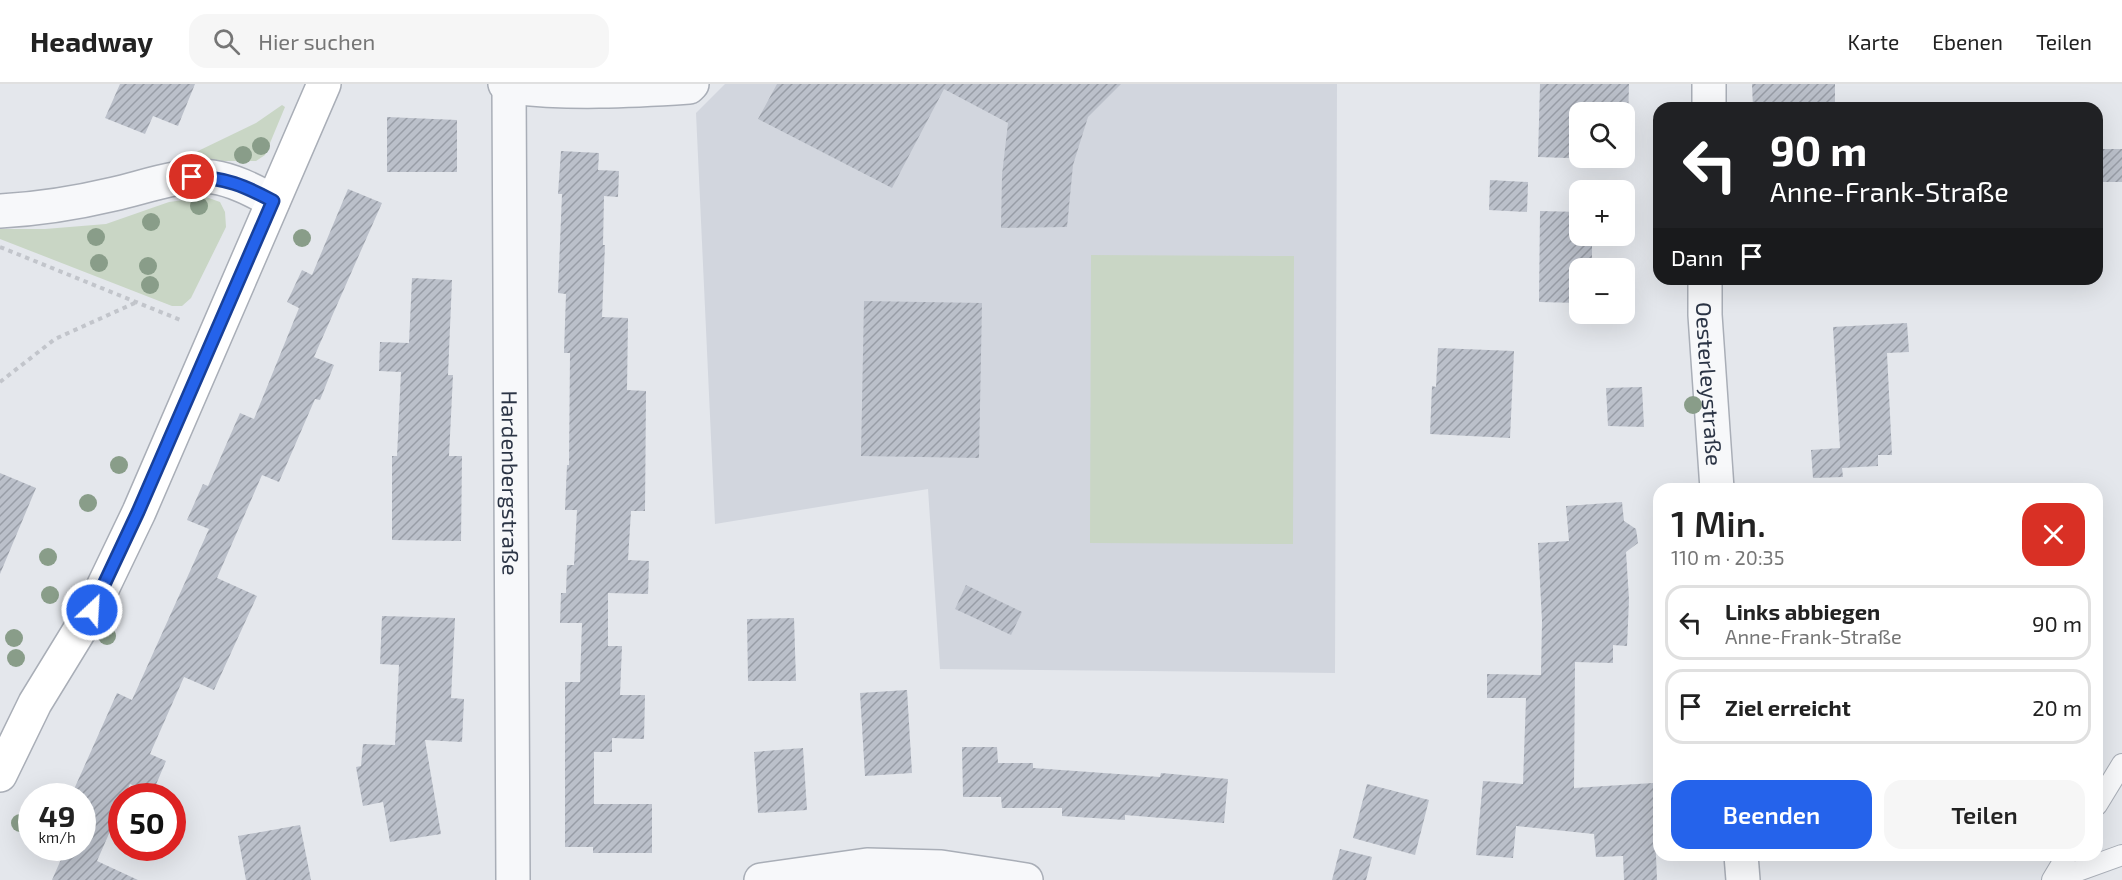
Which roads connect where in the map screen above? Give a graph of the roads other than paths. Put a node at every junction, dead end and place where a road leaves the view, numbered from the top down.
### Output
1 (324, 84) edge
2 (692, 84) edge
3 (1709, 84) edge
4 (507, 85) edge
5 (1709, 102) edge
6 (273, 201) junction
7 (0, 211) edge
8 (1705, 285) edge
9 (1717, 483) edge
10 (2122, 764) edge
11 (0, 775) edge
12 (2103, 795) edge
13 (2122, 855) edge
14 (1741, 861) edge
15 (2063, 861) edge
16 (513, 880) edge
17 (761, 880) edge
18 (1026, 880) edge
19 (1743, 880) edge
20 (2052, 880) edge

1 - 6 main road
2 - 4 street
3 - 5 street
4 - 16 street, Hardenbergstraße
6 - 7 street
6 - 11 main road
8 - 9 street, Oesterleystraße
10 - 12 lane
13 - 20 lane
14 - 19 street
15 - 20 lane
17 - 18 street

